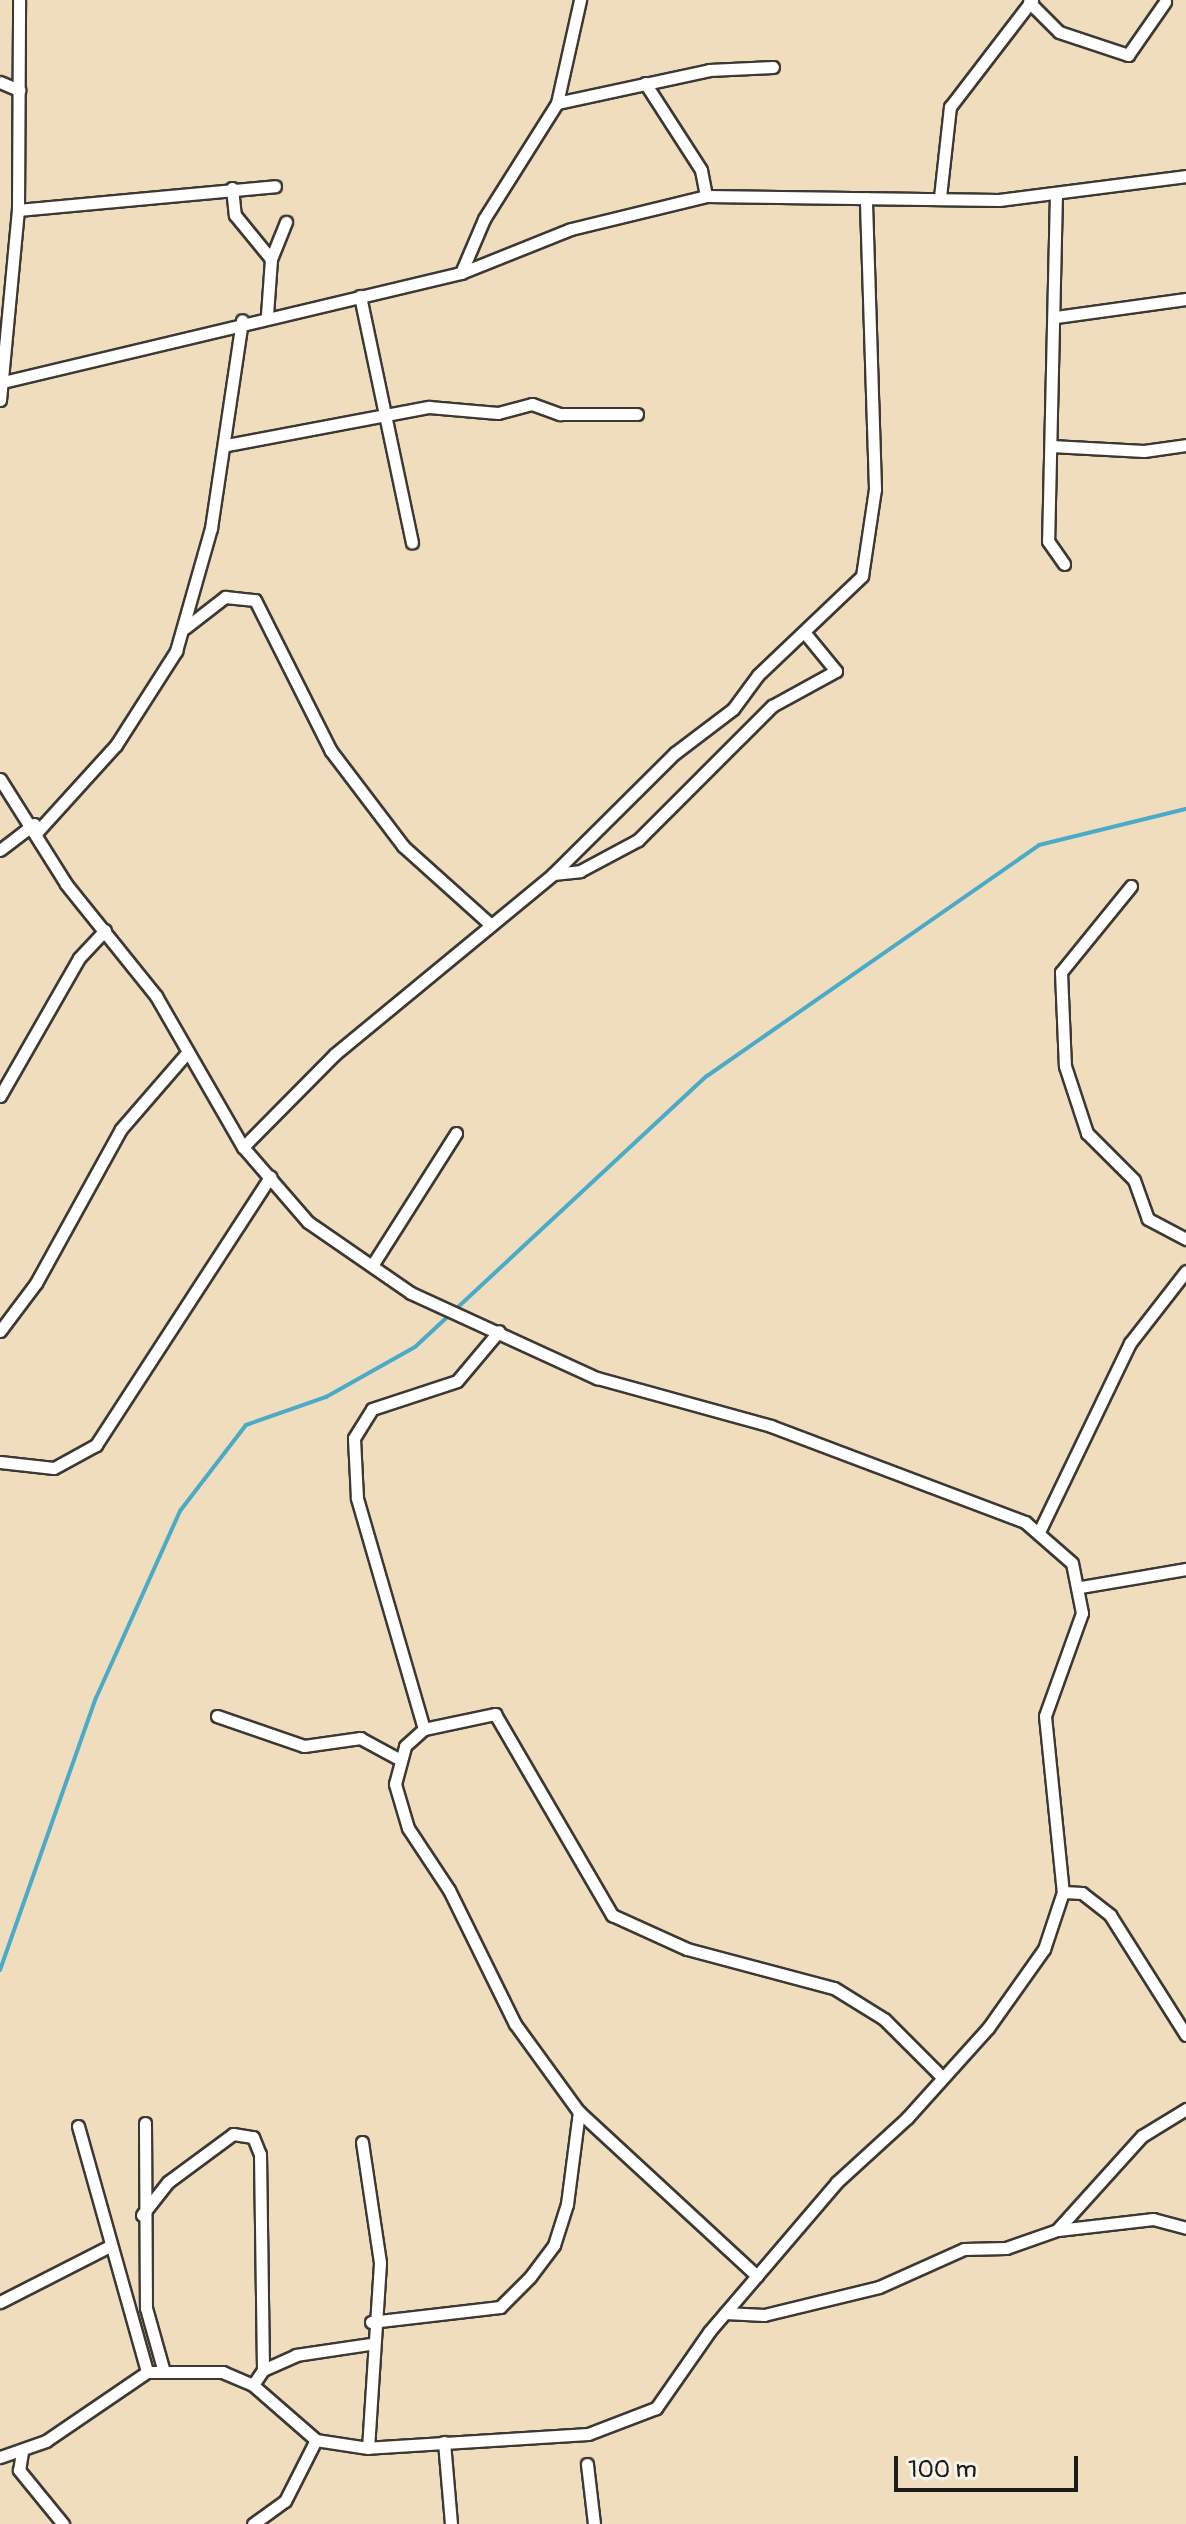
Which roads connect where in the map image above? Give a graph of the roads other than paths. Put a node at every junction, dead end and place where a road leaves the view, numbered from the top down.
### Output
1 (19, 0) edge
2 (580, 0) edge
3 (1030, 1) edge
4 (1165, 2) dead end
5 (773, 67) dead end
6 (0, 82) edge
7 (645, 83) junction
8 (19, 90) junction
9 (557, 103) junction
10 (1186, 176) edge
11 (275, 186) dead end
12 (232, 188) junction
13 (1056, 193) junction
14 (706, 196) junction
15 (940, 197) junction
16 (866, 198) junction
17 (18, 210) junction
18 (286, 222) dead end
19 (271, 259) junction
20 (461, 273) junction
21 (360, 296) junction
22 (1186, 299) edge
23 (267, 315) junction
24 (1056, 317) junction
25 (242, 320) junction
26 (2, 346) edge
27 (3, 382) junction
28 (0, 400) edge
29 (637, 414) dead end
30 (382, 417) junction
31 (227, 445) junction
32 (1186, 445) edge
33 (1051, 446) junction
34 (412, 543) dead end
35 (1064, 564) dead end
36 (185, 628) junction
37 (804, 632) junction
38 (0, 779) edge
39 (35, 828) junction
40 (0, 850) edge
41 (553, 874) junction
42 (1131, 886) dead end
43 (491, 925) junction
44 (105, 930) junction
45 (185, 1055) junction
46 (0, 1096) edge
47 (456, 1133) dead end
48 (243, 1147) junction
49 (270, 1177) junction
50 (1186, 1239) edge
51 (373, 1264) junction
52 (1186, 1271) edge
53 (0, 1331) edge
54 (499, 1331) junction
55 (0, 1462) edge
56 (1039, 1532) junction
57 (1186, 1569) edge
58 (1081, 1587) junction
59 (217, 1716) dead end
60 (424, 1729) junction
61 (397, 1758) junction
62 (1063, 1892) junction
63 (1186, 2035) edge
64 (940, 2075) junction
65 (1186, 2109) edge
66 (579, 2112) junction
67 (145, 2123) dead end
68 (78, 2126) dead end
69 (362, 2142) dead end
70 (142, 2215) junction
71 (1186, 2228) edge
72 (1057, 2230) junction
73 (110, 2246) junction
74 (757, 2276) junction
75 (0, 2302) edge
76 (725, 2313) junction
77 (371, 2322) junction
78 (370, 2344) junction
79 (263, 2370) junction
80 (147, 2372) junction
81 (164, 2372) junction
82 (253, 2385) junction
83 (316, 2440) junction
84 (444, 2442) junction
85 (368, 2448) junction
86 (22, 2452) junction
87 (0, 2457) edge
88 (587, 2464) dead end
89 (63, 2524) edge
90 (253, 2524) edge
91 (451, 2524) edge
92 (594, 2524) edge

1 - 8 street
2 - 9 street
3 - 4 street
3 - 15 street
5 - 7 street
6 - 8 street
7 - 9 street
7 - 14 street
8 - 17 street
9 - 20 street
10 - 13 street
11 - 12 street
12 - 17 street
12 - 19 street
13 - 15 street
13 - 24 street
14 - 16 street
14 - 20 street
15 - 16 street
16 - 37 street
17 - 26 street
18 - 19 street
19 - 23 street
20 - 21 street
21 - 23 street
21 - 30 street
22 - 24 street
23 - 25 street
24 - 33 street
25 - 27 street
25 - 31 street
26 - 27 street
27 - 28 street
29 - 30 street
30 - 31 street
30 - 34 street
31 - 36 street
32 - 33 street
33 - 35 street
36 - 39 street
36 - 43 street
37 - 41 street
37 - 41 street
38 - 39 street
39 - 40 street
39 - 44 street
41 - 43 street
42 - 50 street
43 - 48 street
44 - 45 street
44 - 46 street
45 - 48 street
45 - 53 street
47 - 51 street
48 - 49 street
49 - 51 street
49 - 55 street
51 - 54 street
52 - 56 street
54 - 56 street
54 - 60 street
56 - 58 street
57 - 58 street
58 - 62 street
59 - 61 street
60 - 61 street
60 - 64 street
61 - 66 street
62 - 63 street
62 - 64 street
64 - 74 street
65 - 72 street
66 - 74 street
66 - 77 street
67 - 70 street
68 - 73 street
69 - 77 street
70 - 79 street
70 - 81 street
71 - 72 street
72 - 76 street
73 - 75 street
73 - 80 street
74 - 76 street
76 - 84 street
77 - 78 street
78 - 79 street
78 - 85 street
79 - 82 street
80 - 81 street
80 - 86 street
81 - 82 street
82 - 83 street
83 - 85 street
83 - 90 street
84 - 85 street
84 - 91 street
86 - 87 street
86 - 89 street
88 - 92 street

